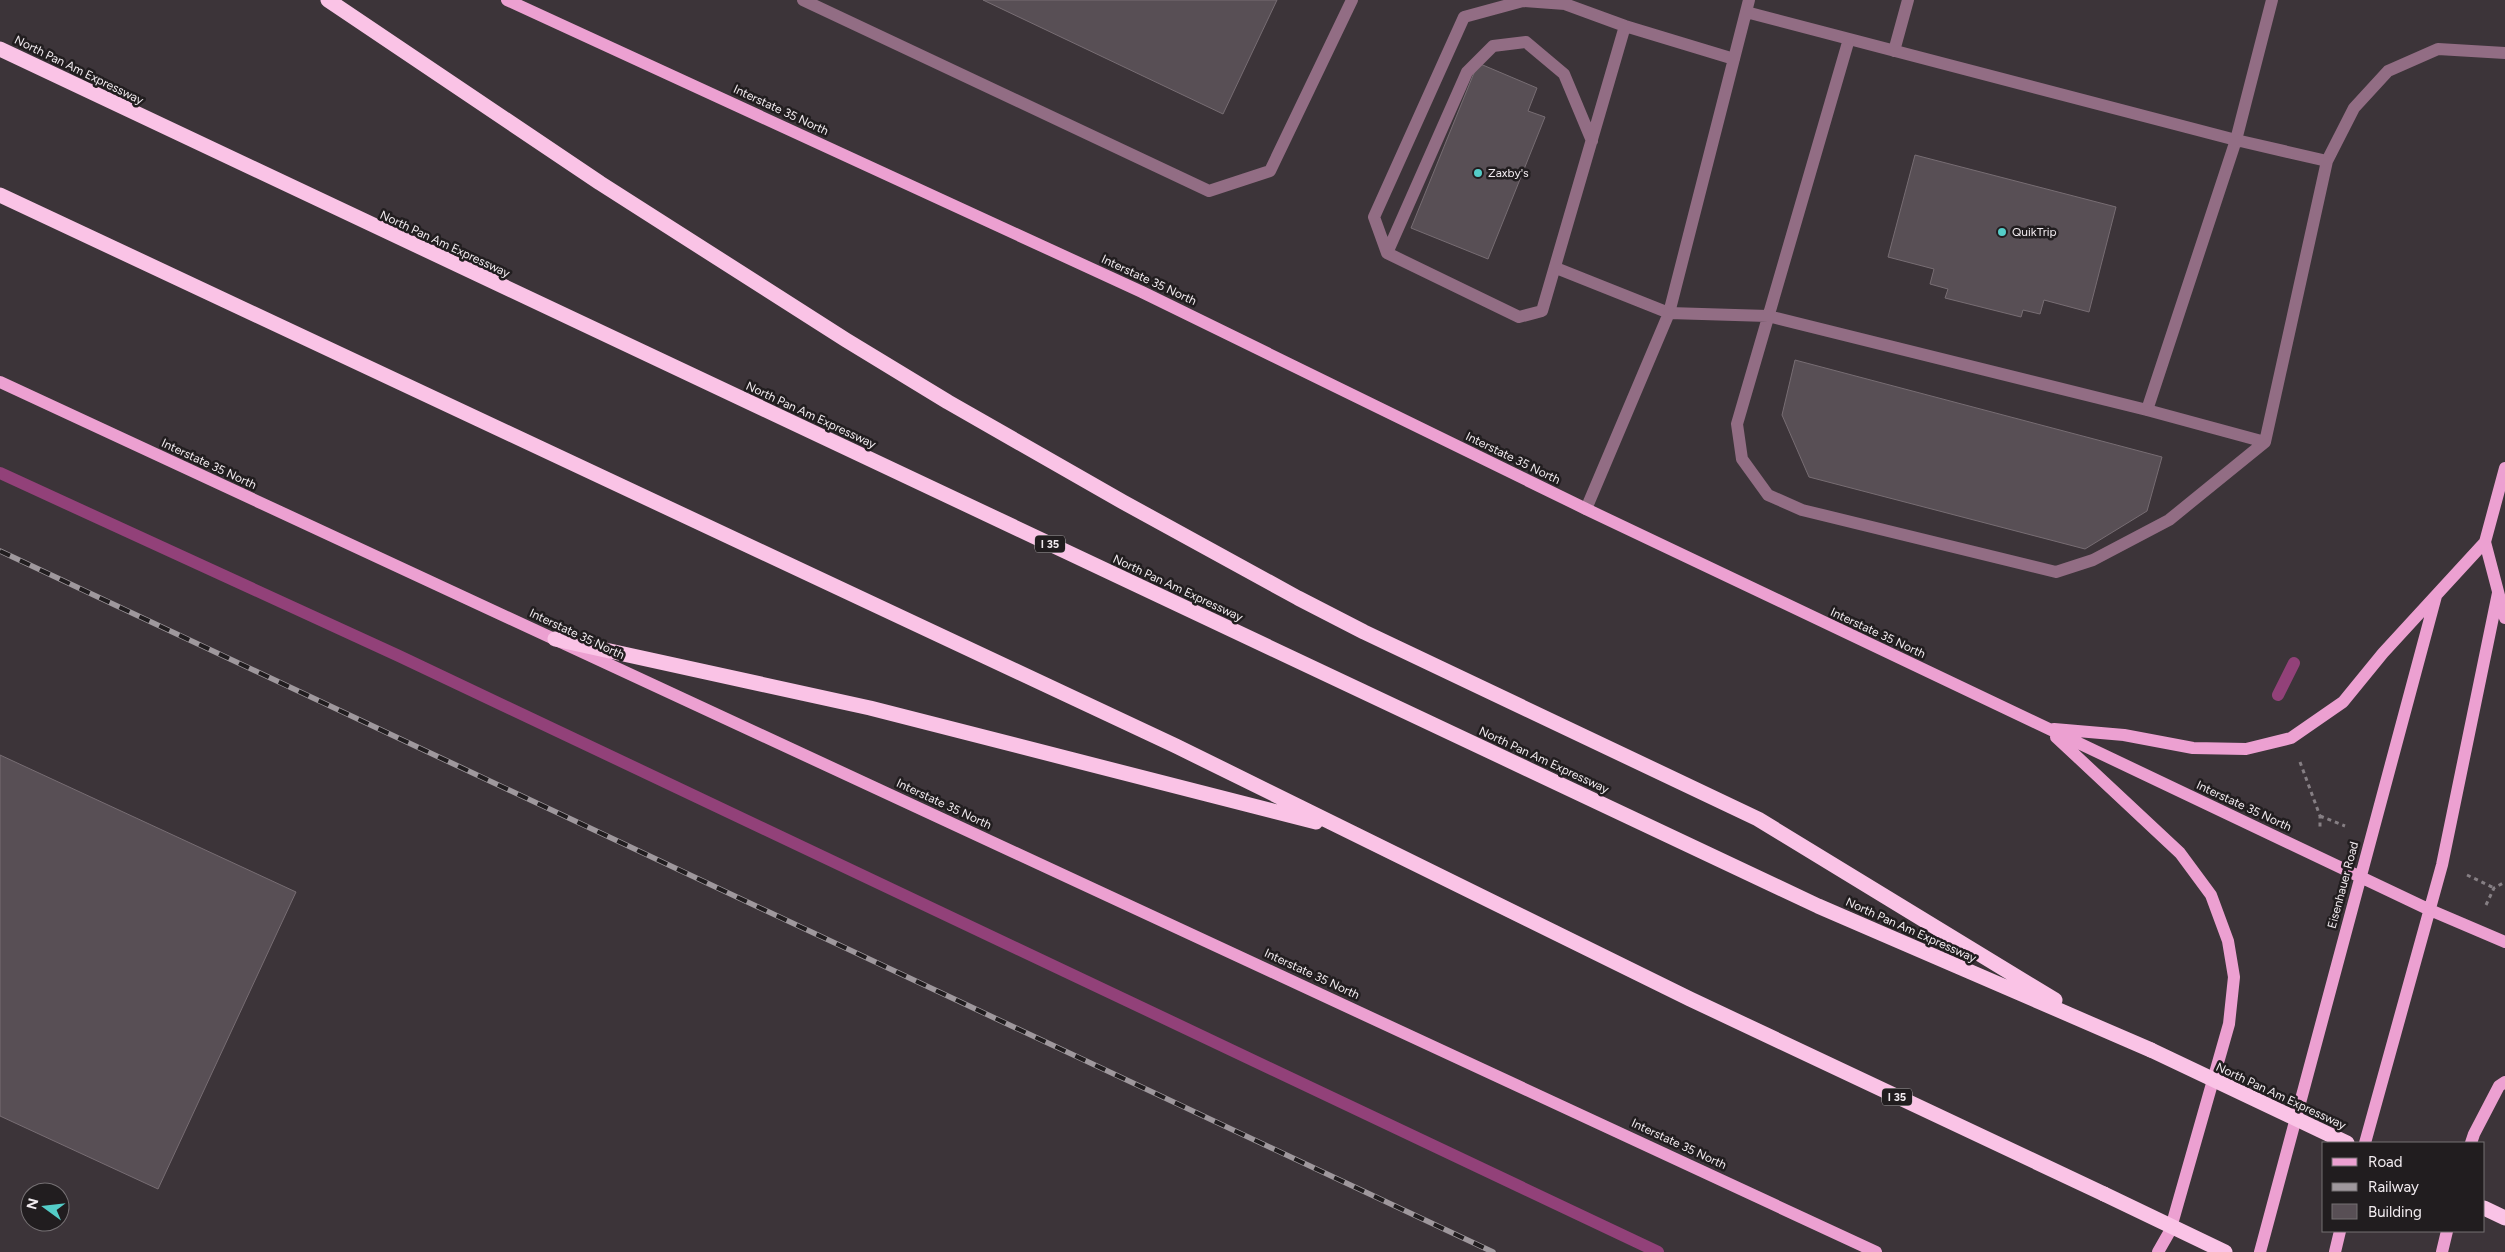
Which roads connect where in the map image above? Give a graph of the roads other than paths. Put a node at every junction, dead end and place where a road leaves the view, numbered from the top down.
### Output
1 (328, 0) edge
2 (507, 0) edge
3 (803, 0) edge
4 (1352, 0) edge
5 (1908, 0) edge
6 (2272, 0) edge
7 (1748, 6) edge
8 (1625, 26) junction
9 (1849, 39) junction
10 (0, 49) edge
11 (1894, 51) junction
12 (2505, 53) edge
13 (1734, 60) junction
14 (2236, 140) junction
15 (1592, 141) junction
16 (2327, 161) junction
17 (0, 195) edge
18 (1387, 253) junction
19 (1556, 268) junction
20 (1668, 313) junction
21 (1768, 316) junction
22 (0, 382) edge
23 (2147, 410) junction
24 (2265, 442) junction
25 (2505, 468) edge
26 (1586, 508) junction
27 (2485, 542) junction
28 (2498, 593) junction
29 (2436, 596) junction
30 (2505, 618) edge
31 (555, 639) junction
32 (2047, 728) junction
33 (1347, 830) junction
34 (2360, 876) junction
35 (2430, 910) junction
36 (2505, 942) edge
37 (2103, 1030) junction
38 (2505, 1082) edge
39 (2345, 1142) edge
40 (2364, 1142) edge
41 (2472, 1142) edge
42 (2485, 1208) edge
43 (2505, 1218) edge
44 (2340, 1232) edge
45 (2447, 1232) edge
46 (1876, 1252) edge
47 (2158, 1252) edge
48 (2225, 1252) edge
49 (2260, 1252) edge
50 (2334, 1252) edge
51 (2442, 1252) edge

1 - 37 highway
2 - 26 main road, Interstate 35 North
3 - 4 lane
5 - 11 lane
6 - 14 lane
7 - 9 lane
7 - 13 lane
8 - 13 lane
8 - 15 lane
8 - 18 lane
9 - 11 lane
9 - 21 lane
10 - 37 highway, North Pan Am Expressway / I 35
11 - 14 lane
12 - 16 lane
13 - 20 lane
14 - 16 lane
14 - 23 lane
15 - 18 lane
15 - 19 lane
16 - 24 lane
17 - 33 highway, I 35
18 - 19 lane
19 - 20 lane
20 - 21 lane
20 - 26 lane
21 - 23 lane
21 - 24 lane
22 - 31 main road, Interstate 35 North
23 - 24 lane
25 - 27 main road, Eisenhauer Road
26 - 32 main road, Interstate 35 North
27 - 28 main road, Eisenhauer Road
27 - 29 main road, Eisenhauer Road
28 - 30 main road
28 - 35 main road, Eisenhauer Road
29 - 32 main road
29 - 34 main road, Eisenhauer Road
31 - 33 highway
31 - 46 main road, Interstate 35 North
32 - 34 main road, Interstate 35 North
32 - 47 main road
33 - 48 highway, I 35, bridge
34 - 35 main road, Interstate 35 North
34 - 49 main road, Eisenhauer Road
35 - 36 main road, Interstate 35 North
35 - 40 main road, Eisenhauer Road
37 - 39 highway, North Pan Am Expressway / I 35, bridge
38 - 41 main road
42 - 43 highway
44 - 50 main road
45 - 51 main road

